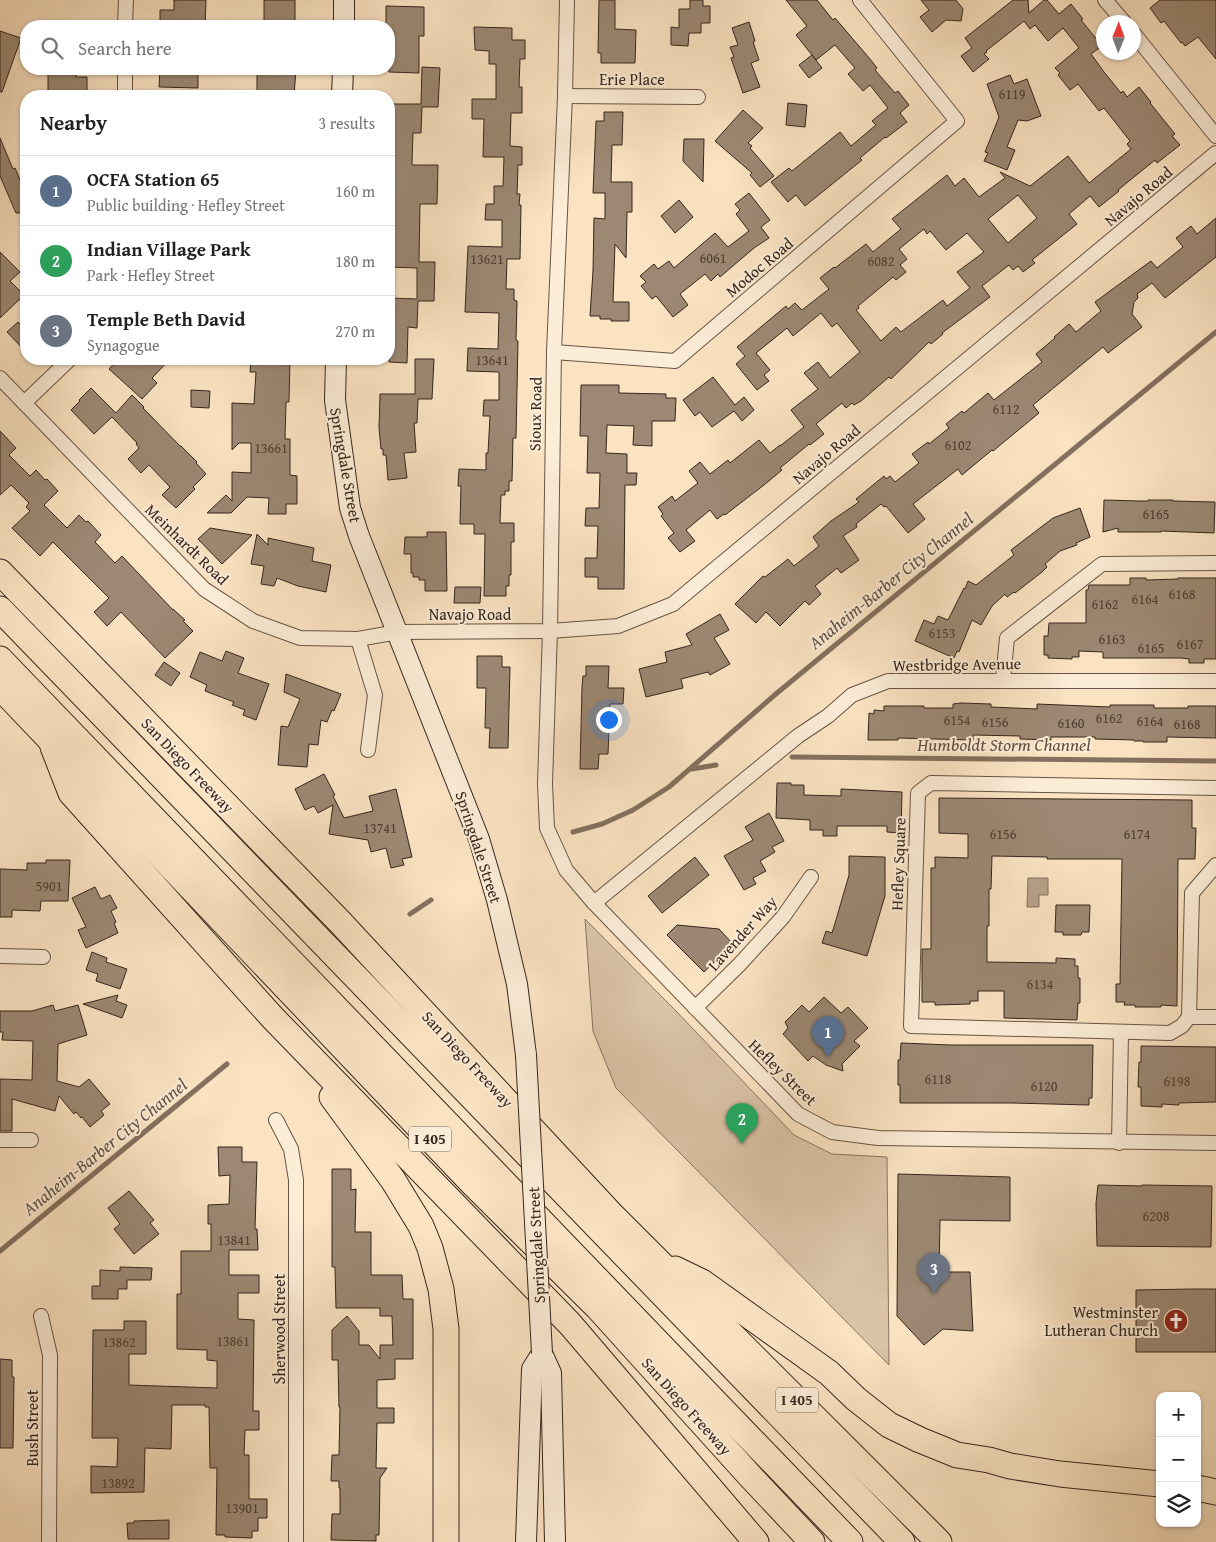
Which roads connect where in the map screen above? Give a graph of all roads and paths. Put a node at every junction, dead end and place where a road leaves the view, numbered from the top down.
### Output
1 (126, 0) edge
2 (344, 0) edge
3 (566, 0) edge
4 (860, 0) edge
5 (1106, 0) edge
6 (1118, 15) edge
7 (125, 20) edge
8 (344, 20) edge
9 (1141, 43) edge
10 (125, 75) edge
11 (343, 75) edge
12 (124, 90) edge
13 (342, 90) edge
14 (565, 96) junction
15 (698, 97) dead end
16 (1216, 136) edge
17 (1216, 154) edge
18 (554, 352) junction
19 (64, 365) edge
20 (336, 365) edge
21 (0, 378) edge
22 (24, 403) junction
23 (1216, 563) edge
24 (0, 572) edge
25 (0, 609) edge
26 (550, 631) junction
27 (398, 632) junction
28 (358, 638) junction
29 (0, 659) edge
30 (1003, 680) junction
31 (1216, 681) edge
32 (0, 687) edge
33 (48, 736) junction
34 (368, 750) dead end
35 (1216, 788) edge
36 (548, 828) joint
37 (1216, 865) edge
38 (811, 877) dead end
39 (594, 903) junction
40 (0, 956) edge
41 (43, 957) dead end
42 (695, 1008) junction
43 (272, 1017) junction
44 (1189, 1017) junction
45 (1216, 1017) edge
46 (1121, 1033) junction
47 (276, 1120) dead end
48 (0, 1140) edge
49 (31, 1140) dead end
50 (1119, 1143) junction
51 (1216, 1143) edge
52 (655, 1259) junction
53 (41, 1316) dead end
54 (542, 1353) junction
55 (1156, 1484) edge
56 (1201, 1489) edge
57 (1216, 1492) edge
58 (50, 1542) edge
59 (296, 1542) edge
60 (446, 1542) edge
61 (526, 1542) edge
62 (555, 1542) edge
63 (756, 1542) edge
64 (812, 1542) edge
65 (850, 1542) edge
66 (902, 1542) edge
67 (939, 1542) edge

1 - 7 street
2 - 8 main road
3 - 14 street, Sioux Road
4 - 18 street, Modoc Road
5 - 6 street
9 - 16 street
10 - 12 street
11 - 13 main road
14 - 15 street, Erie Place
14 - 18 street, Sioux Road
17 - 26 street, Navajo Road
18 - 26 street, Sioux Road
19 - 22 street
20 - 27 main road, Springdale Street
21 - 22 street, Meinhardt Road
22 - 28 street, Meinhardt Road
23 - 30 street
24 - 52 highway, San Diego Freeway / I 405
25 - 66 highway
26 - 27 street, Navajo Road
26 - 36 street, Sioux Road
27 - 28 street, Meinhardt Road
27 - 54 main road, Springdale Street, bridge
28 - 34 street
29 - 65 highway
30 - 31 street, Westbridge Avenue
30 - 39 street, Westbridge Avenue
32 - 33 highway, San Diego Freeway / I 405
33 - 43 highway
33 - 64 highway, San Diego Freeway / I 405
35 - 46 street, Hefley Square
36 - 39 street, Hefley Street
37 - 44 street
38 - 42 street, Lavender Way
39 - 42 street, Hefley Street
40 - 41 street
42 - 50 street, Hefley Street
43 - 60 highway
43 - 63 highway
44 - 45 street
44 - 46 street, Hefley Square
46 - 50 street
47 - 59 street, Sherwood Street
48 - 49 street
50 - 51 street, Hefley Street
52 - 55 highway
52 - 67 highway, San Diego Freeway / I 405
53 - 58 street, Bush Street
54 - 61 main road, Springdale Street
54 - 62 main road, Springdale Street
56 - 57 highway

